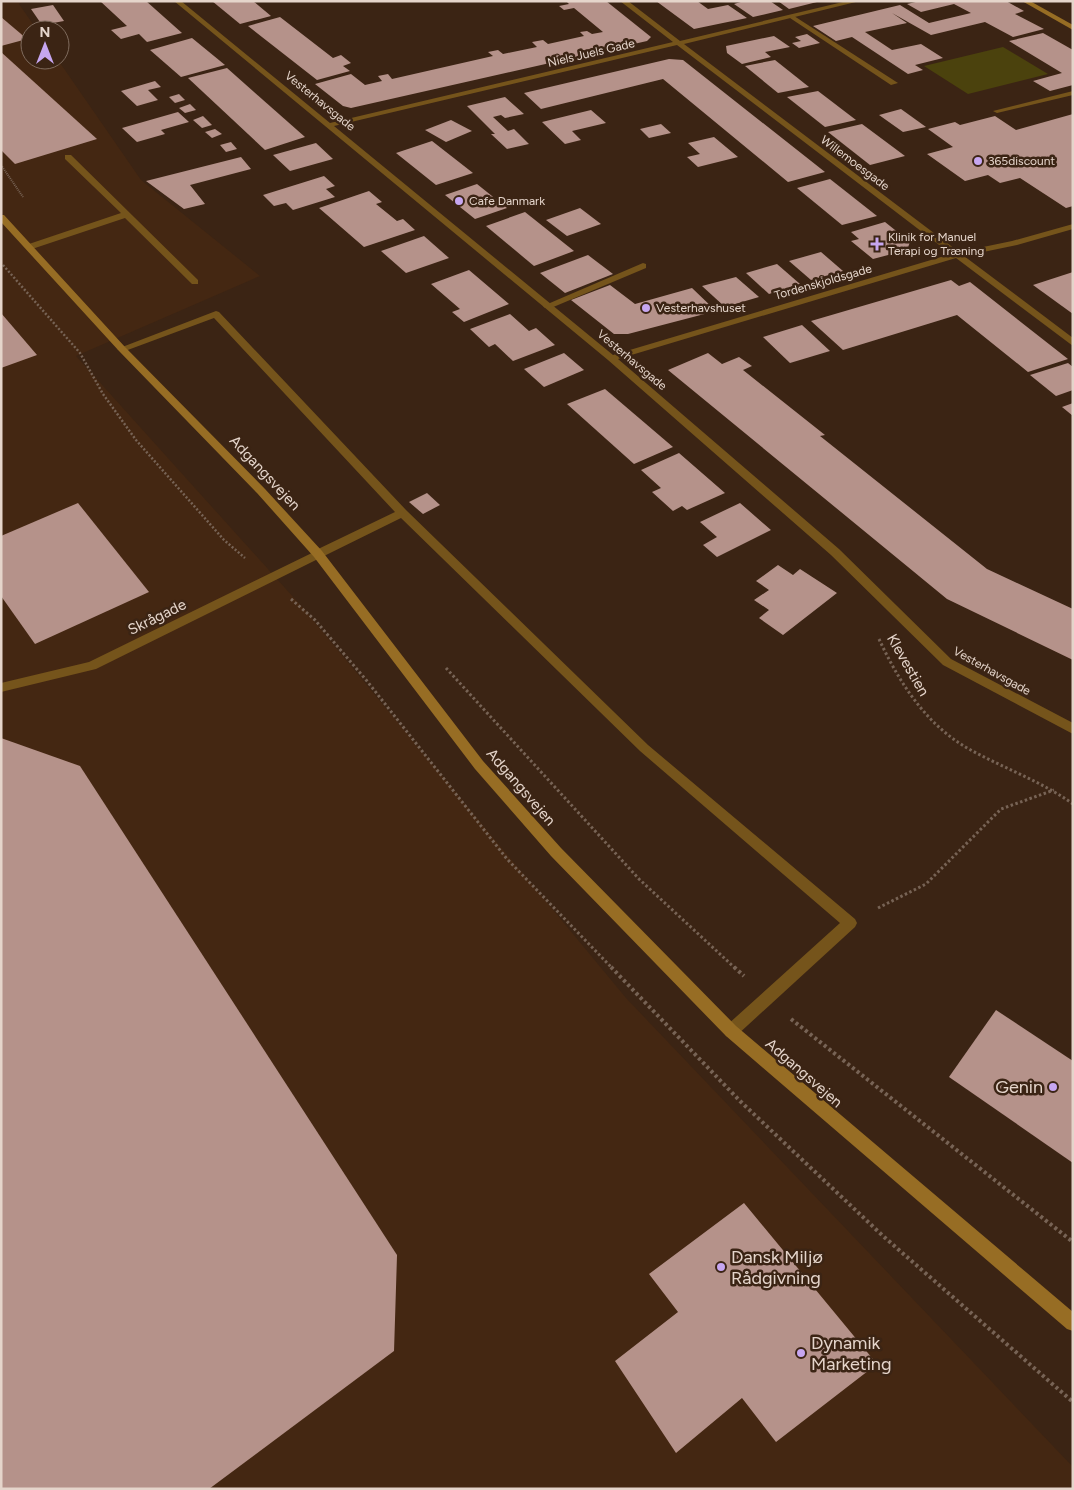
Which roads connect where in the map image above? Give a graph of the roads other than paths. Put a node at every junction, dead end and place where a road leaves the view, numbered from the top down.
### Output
1 (177, 1) edge
2 (623, 1) edge
3 (857, 1) edge
4 (1025, 1) edge
5 (792, 17) junction
6 (1073, 28) edge
7 (680, 43) junction
8 (894, 83) dead end
9 (1073, 93) edge
10 (997, 110) dead end
11 (330, 125) junction
12 (68, 157) dead end
13 (126, 214) junction
14 (1, 217) edge
15 (1073, 226) edge
16 (29, 247) junction
17 (958, 256) junction
18 (643, 266) dead end
19 (195, 282) dead end
20 (548, 306) junction
21 (1073, 342) edge
22 (122, 349) junction
23 (611, 358) junction
24 (402, 513) junction
25 (318, 554) junction
26 (1, 688) edge
27 (1073, 730) edge
28 (731, 1031) junction
29 (1073, 1323) edge

1 - 11 street, Vesterhavsgade
2 - 7 street, Willemoesgade
3 - 5 street, Niels Juels Gade
4 - 6 street
5 - 7 street, Niels Juels Gade
5 - 8 street
7 - 11 street, Niels Juels Gade
7 - 17 street, Willemoesgade
9 - 10 street
11 - 20 street, Vesterhavsgade
12 - 13 street
13 - 16 street
13 - 19 street
14 - 16 street, Adgangsvejen
15 - 17 street, Tordenskjoldsgade
16 - 22 street, Adgangsvejen
17 - 21 street, Willemoesgade
17 - 23 street, Tordenskjoldsgade
18 - 20 street
20 - 23 street, Vesterhavsgade
22 - 24 street
22 - 25 street, Adgangsvejen
23 - 27 street, Vesterhavsgade
24 - 25 street, Skrågade
24 - 28 street
25 - 26 street, Skrågade
25 - 28 street, Adgangsvejen
28 - 29 street, Adgangsvejen

